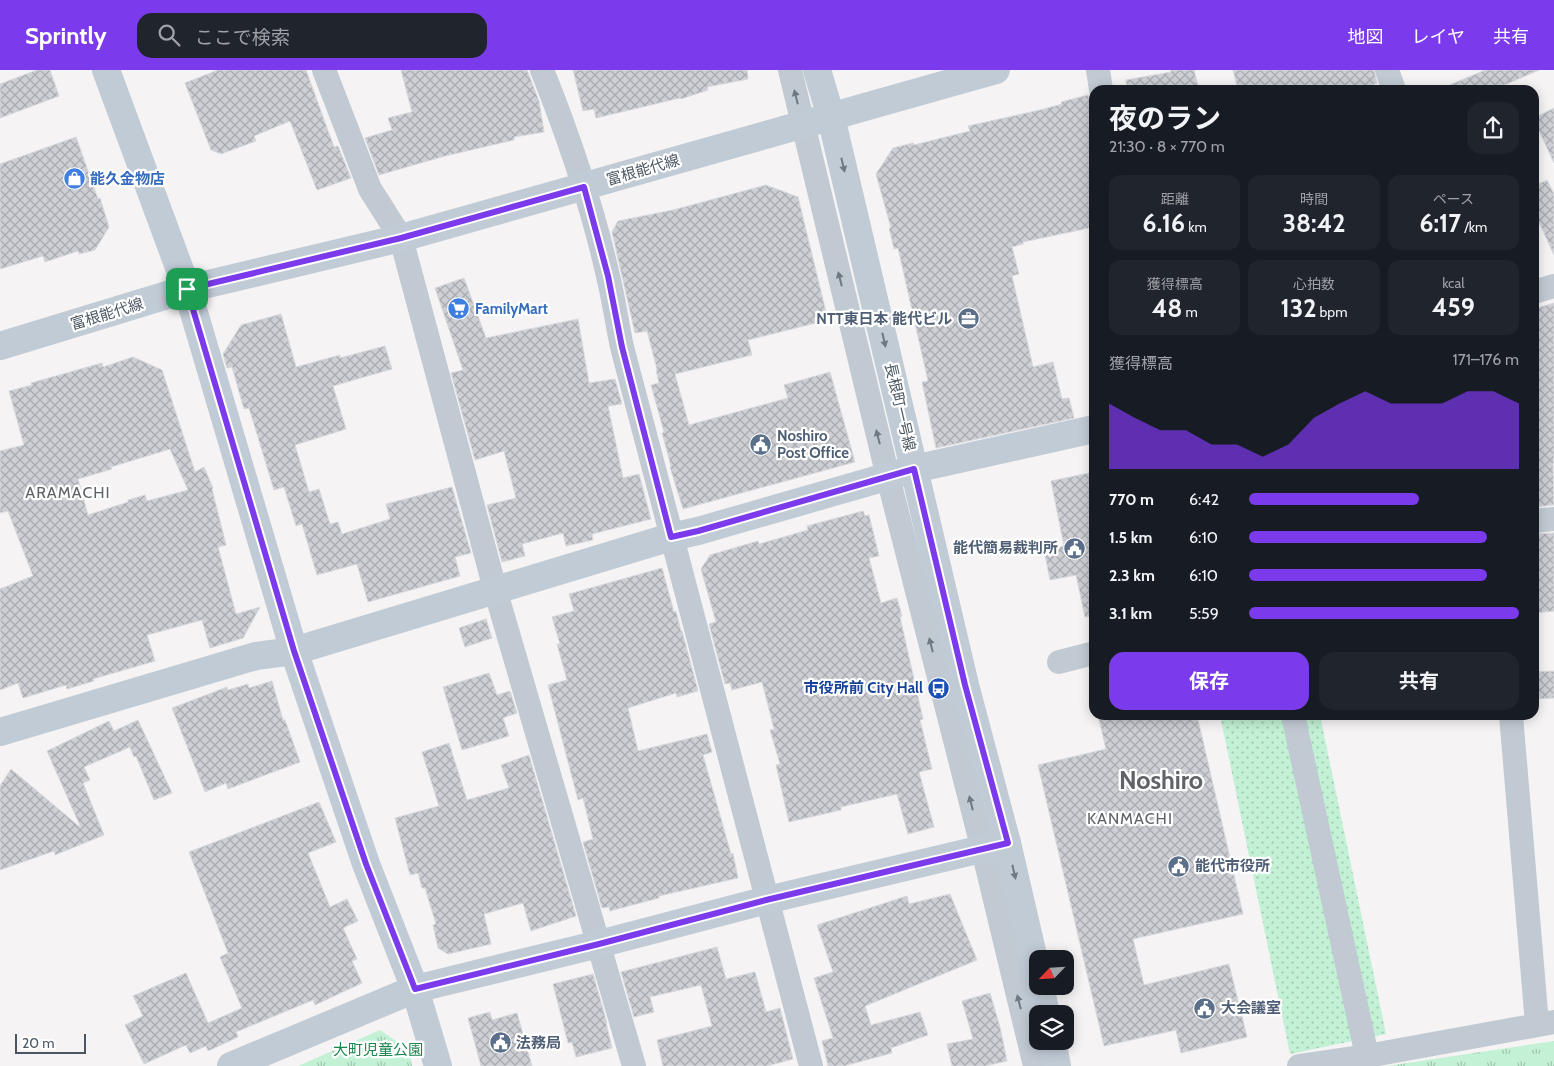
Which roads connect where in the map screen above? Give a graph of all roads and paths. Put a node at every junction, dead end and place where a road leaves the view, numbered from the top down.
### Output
1 (106, 70) edge
2 (324, 70) edge
3 (542, 70) edge
4 (790, 70) edge
5 (817, 70) edge
6 (996, 70) edge
7 (1098, 70) edge
8 (1387, 70) edge
9 (1100, 85) edge
10 (1392, 85) edge
11 (832, 118) junction
12 (803, 124) junction
13 (584, 187) junction
14 (401, 238) junction
15 (1554, 286) edge
16 (187, 289) junction
17 (1539, 290) edge
18 (0, 346) edge
19 (1089, 430) edge
20 (914, 469) junction
21 (888, 477) junction
22 (1554, 519) edge
23 (1539, 520) edge
24 (671, 537) junction
25 (495, 589) junction
26 (294, 651) junction
27 (1089, 654) edge
28 (1060, 662) dead end
29 (1294, 720) edge
30 (1513, 720) edge
31 (0, 732) edge
32 (995, 846) junction
33 (766, 900) junction
34 (599, 944) junction
35 (1029, 950) edge
36 (415, 989) junction
37 (1546, 1023) edge
38 (1054, 1050) edge
39 (1367, 1056) junction
40 (232, 1066) edge
41 (438, 1066) edge
42 (634, 1066) edge
43 (811, 1066) edge
44 (1035, 1066) edge
45 (1058, 1066) edge
46 (1299, 1066) edge

1 - 16 street
2 - 14 street
3 - 13 street
12 -> 4 street
5 - 11 street, 長根町一号線
6 - 11 street, 富根能代線
7 - 9 street
8 - 10 street
11 - 12 street, 富根能代線
11 -> 20 street, 長根町一号線
12 - 13 street, 富根能代線
21 -> 12 street
13 - 14 street, 富根能代線
13 - 24 street
14 - 16 street, 富根能代線
14 - 25 street
15 - 17 street
16 - 18 street, 富根能代線
16 - 26 street
19 - 20 street
20 - 21 street
20 - 32 street, 長根町一号線
21 - 24 street
32 -> 21 street
22 - 23 street
24 - 25 street
24 - 33 street
25 - 26 street
25 - 34 street
26 - 31 street
26 - 36 street
27 - 28 street
29 - 39 street
30 - 37 street
32 - 33 street
32 -> 35 street, 長根町一号線
44 -> 32 street
33 - 34 street
33 - 43 street
34 - 36 street
34 - 42 street
36 - 40 street
36 - 41 street
37 - 39 street
38 - 45 street
39 - 46 street

